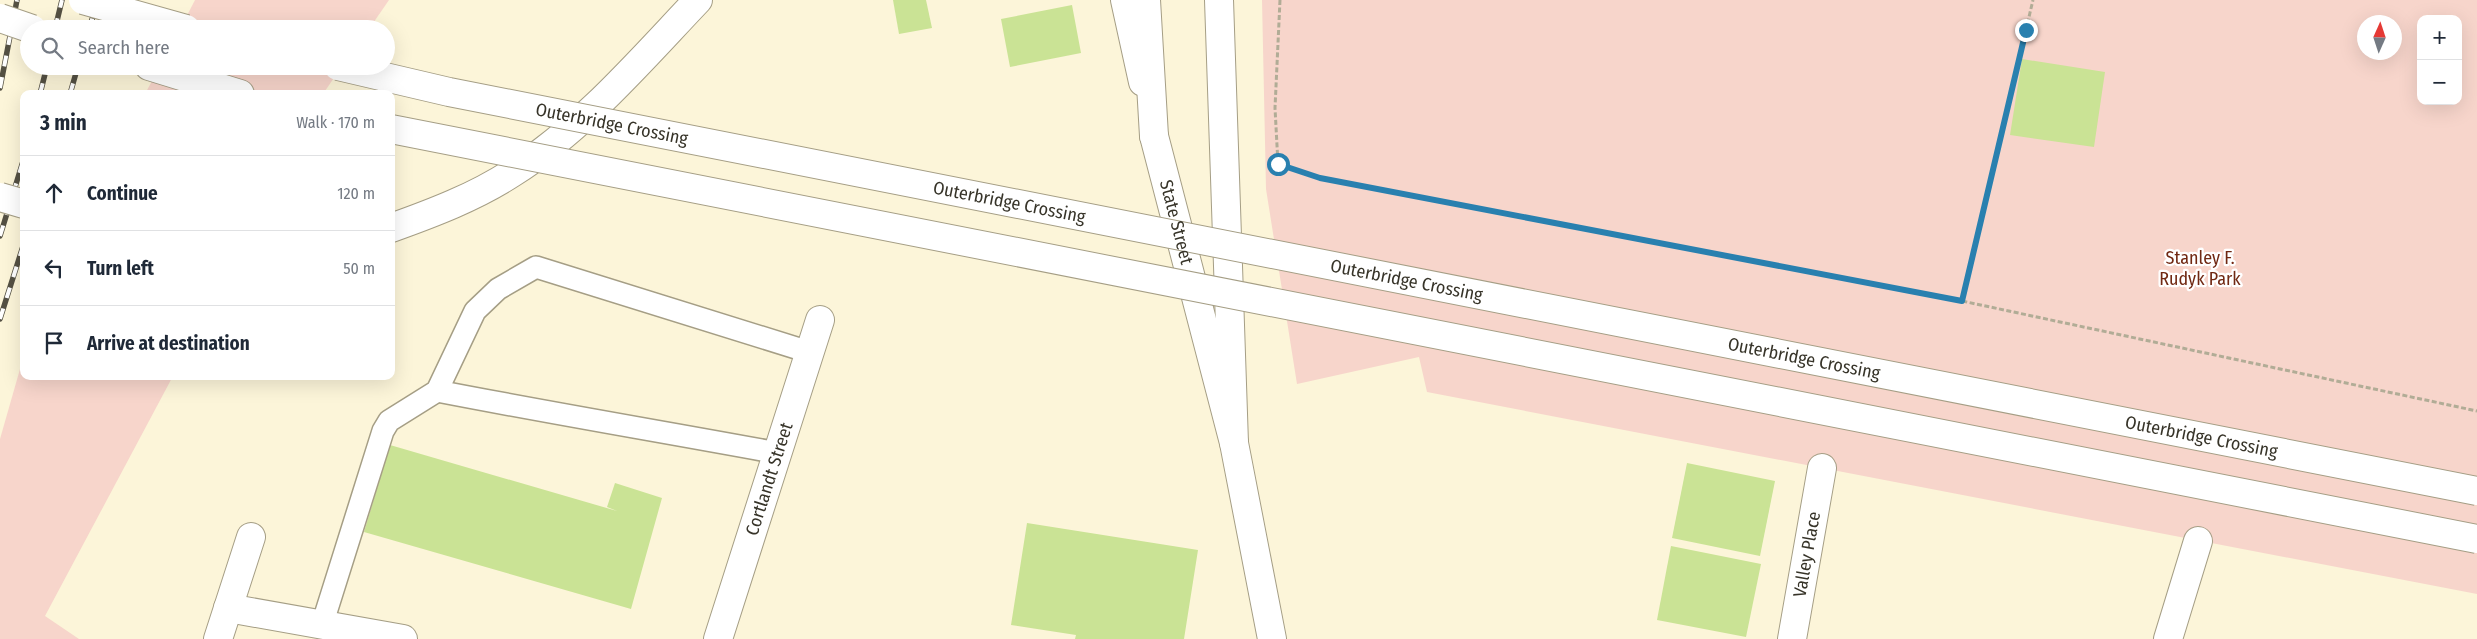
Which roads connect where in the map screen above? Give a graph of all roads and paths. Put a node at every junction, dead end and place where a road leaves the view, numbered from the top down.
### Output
1 (83, 0) edge
2 (698, 0) edge
3 (1125, 0) edge
4 (1146, 0) edge
5 (1219, 0) edge
6 (1280, 0) edge
7 (2033, 0) edge
8 (0, 18) edge
9 (154, 20) edge
10 (20, 25) edge
11 (178, 75) edge
12 (376, 75) edge
13 (227, 90) edge
14 (395, 130) edge
15 (1154, 136) junction
16 (0, 197) edge
17 (20, 203) edge
18 (395, 226) edge
19 (1962, 301) junction
20 (820, 320) dead end
21 (809, 352) junction
22 (437, 391) junction
23 (2477, 411) edge
24 (1234, 443) junction
25 (778, 453) junction
26 (1822, 468) dead end
27 (2477, 491) edge
28 (251, 537) dead end
29 (2477, 540) edge
30 (2198, 541) dead end
31 (228, 608) junction
32 (322, 625) junction
33 (218, 639) edge
34 (403, 639) edge
35 (718, 639) edge
36 (1272, 639) edge
37 (1792, 639) edge
38 (2168, 639) edge

1 - 9 main road, bridge
2 - 18 main road, bridge
3 - 15 main road, State Street
4 - 15 main road
5 - 24 main road, State Street
6 - 19 path
7 - 19 path
8 - 10 main road, bridge
11 - 13 main road
12 - 27 main road, Outerbridge Crossing, bridge
14 - 29 main road, bridge
15 - 24 main road, State Street
16 - 17 main road, bridge
19 - 23 path
20 - 21 main road, Cortlandt Street
21 - 22 lane
21 - 25 main road, Cortlandt Street
22 - 25 lane
22 - 32 lane
24 - 36 main road, State Street
25 - 35 main road, Cortlandt Street
26 - 37 main road, Valley Place
28 - 31 main road
30 - 38 main road
31 - 32 main road
31 - 33 main road
32 - 34 main road

